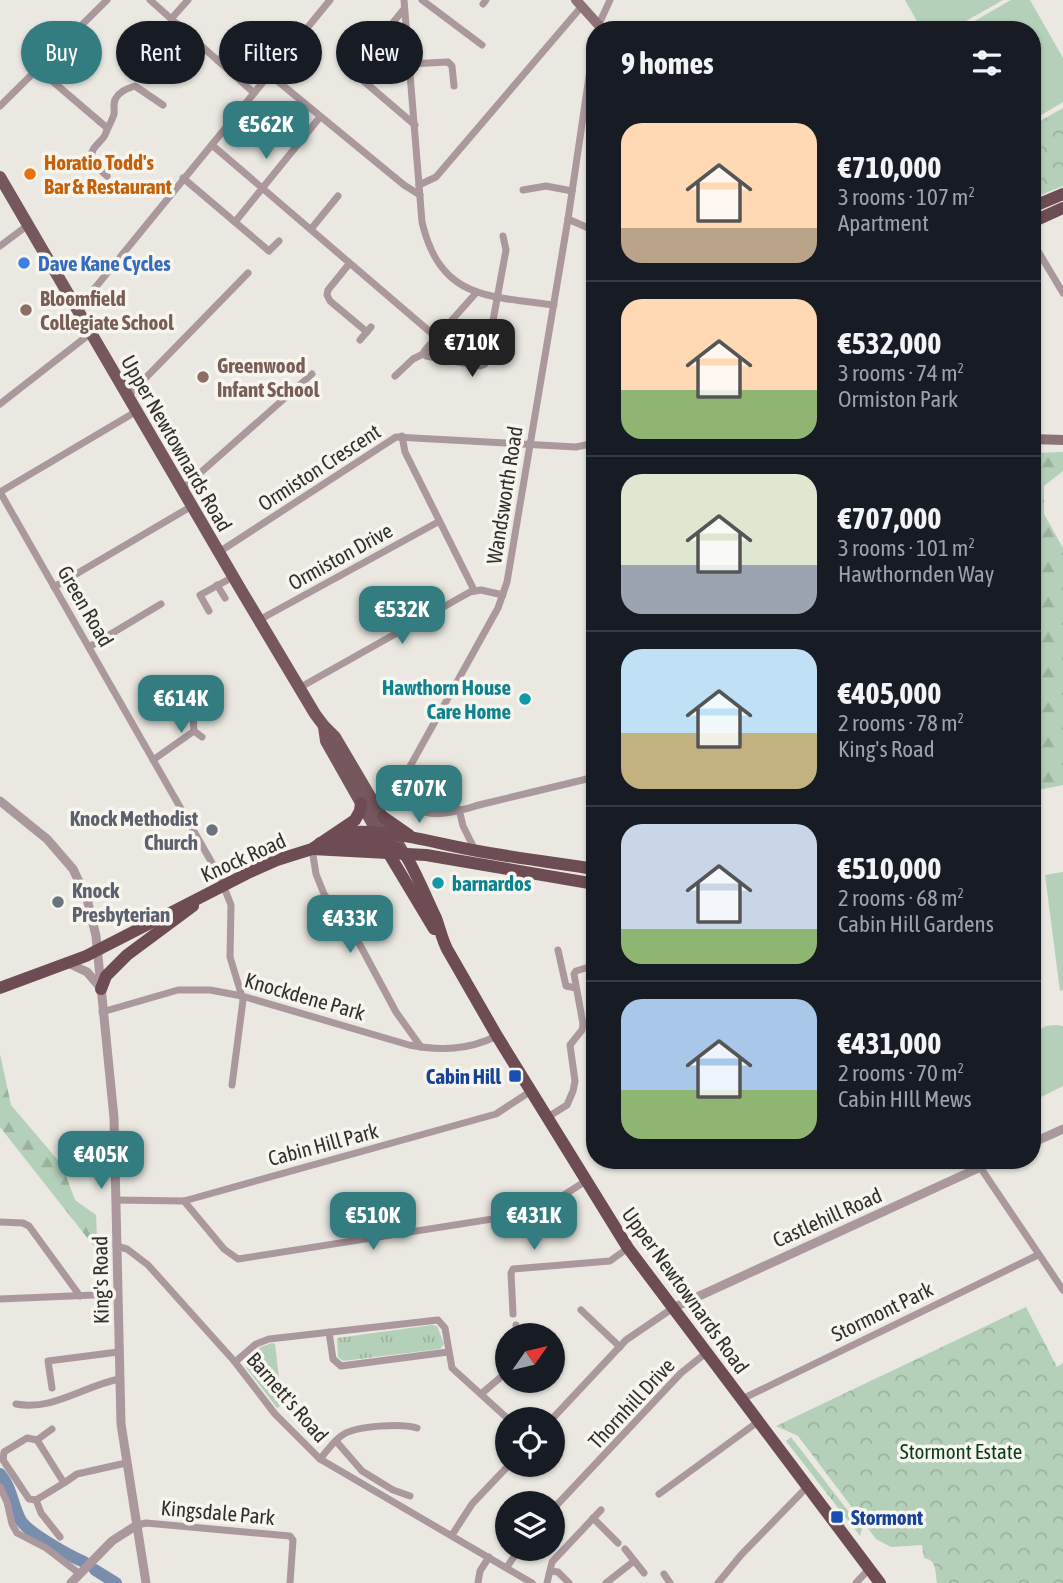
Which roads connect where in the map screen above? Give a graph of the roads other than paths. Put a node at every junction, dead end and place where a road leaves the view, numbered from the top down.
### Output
1 (107, 0) edge
2 (150, 0) edge
3 (188, 0) edge
4 (330, 0) edge
5 (404, 0) edge
6 (422, 0) edge
7 (610, 0) edge
8 (579, 3) edge
9 (404, 9) junction
10 (171, 19) junction
11 (85, 21) edge
12 (313, 21) edge
13 (405, 21) edge
14 (593, 21) edge
15 (602, 21) edge
16 (482, 45) dead end
17 (218, 61) joint
18 (423, 63) edge
19 (21, 84) edge
20 (56, 84) edge
21 (261, 84) edge
22 (281, 84) edge
23 (411, 84) edge
24 (454, 86) dead end
25 (254, 93) junction
26 (586, 97) edge
27 (163, 105) dead end
28 (0, 106) edge
29 (320, 117) junction
30 (415, 125) junction
31 (106, 127) junction
32 (212, 145) junction
33 (107, 176) dead end
34 (0, 177) edge
35 (183, 178) junction
36 (419, 185) junction
37 (263, 187) junction
38 (523, 190) dead end
39 (572, 191) junction
40 (1063, 194) edge
41 (420, 195) junction
42 (338, 196) dead end
43 (1041, 203) edge
44 (1063, 208) edge
45 (1041, 218) edge
46 (568, 219) junction
47 (235, 222) junction
48 (28, 225) junction
49 (586, 227) edge
50 (311, 229) junction
51 (503, 236) dead end
52 (279, 241) dead end
53 (0, 246) edge
54 (1041, 256) edge
55 (349, 264) junction
56 (248, 273) dead end
57 (476, 293) junction
58 (1063, 293) edge
59 (498, 297) junction
60 (75, 305) junction
61 (554, 305) junction
62 (91, 333) junction
63 (436, 337) junction
64 (360, 340) dead end
65 (425, 353) junction
66 (312, 374) dead end
67 (395, 376) dead end
68 (128, 396) junction
69 (0, 404) edge
70 (137, 411) junction
71 (402, 436) junction
72 (1041, 439) edge
73 (1063, 440) edge
74 (529, 445) junction
75 (586, 445) edge
76 (183, 489) junction
77 (0, 492) edge
78 (192, 506) junction
79 (438, 522) junction
80 (219, 552) junction
81 (224, 582) junction
82 (54, 587) junction
83 (474, 590) junction
84 (503, 595) junction
85 (225, 598) dead end
86 (162, 604) dead end
87 (209, 611) dead end
88 (259, 621) junction
89 (89, 647) junction
90 (299, 688) junction
91 (193, 716) dead end
92 (324, 726) junction
93 (194, 731) junction
94 (202, 737) dead end
95 (153, 760) junction
96 (355, 768) junction
97 (586, 779) edge
98 (0, 801) edge
99 (361, 803) junction
100 (458, 809) junction
101 (383, 817) junction
102 (463, 826) junction
103 (416, 838) junction
104 (454, 840) junction
105 (321, 842) junction
106 (391, 844) junction
107 (475, 850) junction
108 (368, 853) junction
109 (586, 868) edge
110 (517, 870) junction
111 (417, 879) junction
112 (586, 882) edge
113 (223, 885) junction
114 (199, 898) junction
115 (438, 933) junction
116 (558, 950) dead end
117 (98, 951) junction
118 (68, 963) junction
119 (586, 968) edge
120 (0, 988) edge
121 (576, 988) junction
122 (101, 989) junction
123 (242, 996) junction
124 (102, 1012) junction
125 (497, 1036) junction
126 (421, 1047) junction
127 (232, 1085) dead end
128 (531, 1090) junction
129 (548, 1117) junction
130 (1063, 1129) edge
131 (1041, 1139) edge
132 (976, 1169) edge
133 (981, 1169) edge
134 (586, 1181) junction
135 (116, 1200) junction
136 (184, 1201) junction
137 (0, 1222) edge
138 (116, 1246) junction
139 (628, 1248) junction
140 (1038, 1255) junction
141 (1063, 1290) edge
142 (117, 1294) junction
143 (80, 1296) junction
144 (0, 1299) edge
145 (673, 1308) junction
146 (581, 1310) dead end
147 (513, 1314) dead end
148 (329, 1332) junction
149 (620, 1347) junction
150 (118, 1352) junction
151 (448, 1353) junction
152 (706, 1353) junction
153 (235, 1362) junction
154 (119, 1379) junction
155 (495, 1382) edge
156 (52, 1388) dead end
157 (481, 1394) junction
158 (742, 1399) junction
159 (16, 1404) dead end
160 (495, 1407) edge
161 (563, 1407) edge
162 (759, 1421) junction
163 (417, 1428) dead end
164 (51, 1429) dead end
165 (37, 1440) junction
166 (336, 1441) junction
167 (320, 1459) junction
168 (126, 1463) junction
169 (498, 1477) edge
170 (64, 1483) junction
171 (808, 1486) junction
172 (0, 1487) edge
173 (659, 1494) dead end
174 (410, 1496) dead end
175 (565, 1497) edge
176 (36, 1500) junction
177 (601, 1510) dead end
178 (134, 1513) junction
179 (593, 1518) junction
180 (136, 1525) junction
181 (119, 1535) junction
182 (452, 1535) junction
183 (60, 1537) dead end
184 (489, 1557) junction
185 (511, 1561) edge
186 (634, 1561) junction
187 (507, 1567) junction
188 (869, 1569) junction
189 (551, 1572) junction
190 (643, 1573) dead end
191 (80, 1574) junction
192 (664, 1574) dead end
193 (71, 1583) edge
194 (146, 1583) edge
195 (290, 1583) edge
196 (478, 1583) edge
197 (532, 1583) edge
198 (547, 1583) edge
199 (569, 1583) edge
200 (606, 1583) edge
201 (670, 1583) edge
202 (718, 1583) edge
203 (856, 1583) edge
204 (880, 1583) edge

1 - 11 street
2 - 10 street
3 - 10 street
4 - 12 street
5 - 9 street
6 - 16 street
7 - 15 street
8 - 14 main road
8 - 36 street
9 - 13 street
9 - 30 street
10 - 17 street
17 - 25 street
18 - 24 street
19 - 28 street
20 - 31 street
21 - 25 street
22 - 29 street
23 - 30 street
25 - 32 street
26 - 39 street, Wandsworth Road
27 - 31 street
29 - 37 street
29 - 41 street
30 - 36 street
31 - 33 street
32 - 35 street
32 - 37 street
34 - 48 main road, Upper Newtownards Road
35 - 47 street
35 - 60 street
36 - 41 street
37 - 47 street
37 - 50 street
38 - 39 street
39 - 46 street, Wandsworth Road
40 - 43 highway
41 - 57 street
42 - 50 street
44 - 45 highway
46 - 49 street
46 - 61 street, Wandsworth Road
47 - 52 street
48 - 53 street
48 - 60 main road, Upper Newtownards Road
50 - 55 street
51 - 59 street
54 - 58 street
55 - 63 street
55 - 64 street
56 - 68 street
57 - 59 street
57 - 63 street
59 - 61 street
59 - 65 street
60 - 62 main road, Upper Newtownards Road
61 - 74 street, Wandsworth Road
62 - 68 main road, Upper Newtownards Road
62 - 69 street
63 - 65 street
65 - 67 street
66 - 76 street
68 - 70 main road, Upper Newtownards Road
70 - 76 main road, Upper Newtownards Road
70 - 77 street
71 - 74 street, Ormiston Crescent
71 - 79 street
71 - 80 street, Ormiston Crescent
72 - 73 main road
74 - 75 street, Ormiston Crescent
74 - 84 street, Wandsworth Road
76 - 78 main road, Upper Newtownards Road
77 - 82 street, Green Road
78 - 80 main road, Upper Newtownards Road
78 - 82 street
79 - 83 street
79 - 88 street, Ormiston Drive
80 - 81 main road, Upper Newtownards Road
81 - 85 street
81 - 87 street
81 - 88 main road, Upper Newtownards Road
82 - 89 street, Green Road
83 - 84 street
83 - 90 street
84 - 100 street, Wandsworth Road
86 - 89 street
88 - 90 main road, Upper Newtownards Road
89 - 95 street, Green Road
90 - 92 main road, Upper Newtownards Road
91 - 93 street
92 - 96 main road, Upper Newtownards Road
92 - 99 main road, Upper Newtownards Road
93 - 94 street
93 - 95 street
95 - 113 street, Green Road
96 - 101 main road, Upper Newtownards Road
96 - 106 main road
97 - 100 street
98 - 117 street, King's Road
99 - 105 highway
99 - 106 main road, Upper Newtownards Road
100 - 102 street
101 - 103 highway
101 - 106 main road, Upper Newtownards Road
102 - 104 street
102 - 107 street
103 - 104 highway
103 - 106 highway
104 - 107 highway
105 - 106 highway
105 - 108 highway, Knock Road
105 - 113 highway, Knock Road
105 - 126 street
106 - 108 highway, Knock Road
106 - 110 highway
106 - 111 highway, Upper Newtownards Road
106 - 115 highway, Upper Newtownards Road
107 - 109 highway
108 - 115 highway
110 - 111 highway
110 - 112 highway
111 - 115 highway, Upper Newtownards Road
113 - 114 highway, Knock Road
113 - 123 street, Green Road
114 - 117 highway, Knock Road
114 - 122 highway
115 - 125 highway, Upper Newtownards Road
116 - 121 street
117 - 118 highway, Knock Road
117 - 122 street, King's Road
118 - 120 highway, Knock Road
118 - 122 street
119 - 121 street
121 - 129 street
122 - 124 street, King's Road
123 - 124 street, Knockdene Park
123 - 126 street, Knockdene Park
123 - 127 street
124 - 135 street, King's Road
125 - 126 street, Knockdene Park
125 - 128 highway, Upper Newtownards Road
128 - 129 highway, Upper Newtownards Road
128 - 136 street, Cabin Hill Park
129 - 134 highway, Upper Newtownards Road
130 - 131 street
132 - 145 street, Castlehill Road
133 - 140 street
134 - 136 street
134 - 139 highway, Upper Newtownards Road
135 - 136 street, Cabin Hill Park
135 - 138 street, King's Road
137 - 143 street
138 - 142 street, King's Road
138 - 153 street, Barnett's Road
139 - 145 highway, Upper Newtownards Road
139 - 147 street
140 - 141 street
140 - 158 street, Stormont Park
142 - 143 street
142 - 150 street, King's Road
143 - 144 street
145 - 149 street
145 - 152 highway, Upper Newtownards Road
146 - 149 street
148 - 151 street
148 - 151 street
148 - 153 street
149 - 161 street
150 - 154 street, King's Road
150 - 156 street
151 - 157 street
152 - 158 highway, Upper Newtownards Road
152 - 175 street, Thornhill Drive
153 - 167 street, Barnett's Road
154 - 159 street
154 - 168 street, King's Road
155 - 157 street
157 - 160 street
158 - 162 highway, Upper Newtownards Road
162 - 171 highway, Upper Newtownards Road
162 - 173 street
163 - 166 street
164 - 165 street
165 - 170 street
165 - 176 street
166 - 167 street
166 - 174 street
167 - 182 street, Barnett's Road
168 - 170 street
168 - 178 street, King's Road
169 - 182 street
170 - 176 street
171 - 188 highway, Upper Newtownards Road
171 - 202 street
172 - 191 street
176 - 183 street
177 - 179 street
178 - 180 street, King's Road
178 - 181 street
179 - 186 street
179 - 189 street
180 - 181 street
180 - 194 street, King's Road
180 - 195 street, Kingsdale Park
181 - 191 street
182 - 184 street, Barnett's Road
184 - 187 street, Barnett's Road
184 - 196 street
185 - 187 street
186 - 190 street
186 - 200 street
187 - 197 street, Barnett's Road
188 - 203 street
188 - 204 highway, Upper Newtownards Road
189 - 198 street
189 - 199 street
191 - 193 street
192 - 201 street

